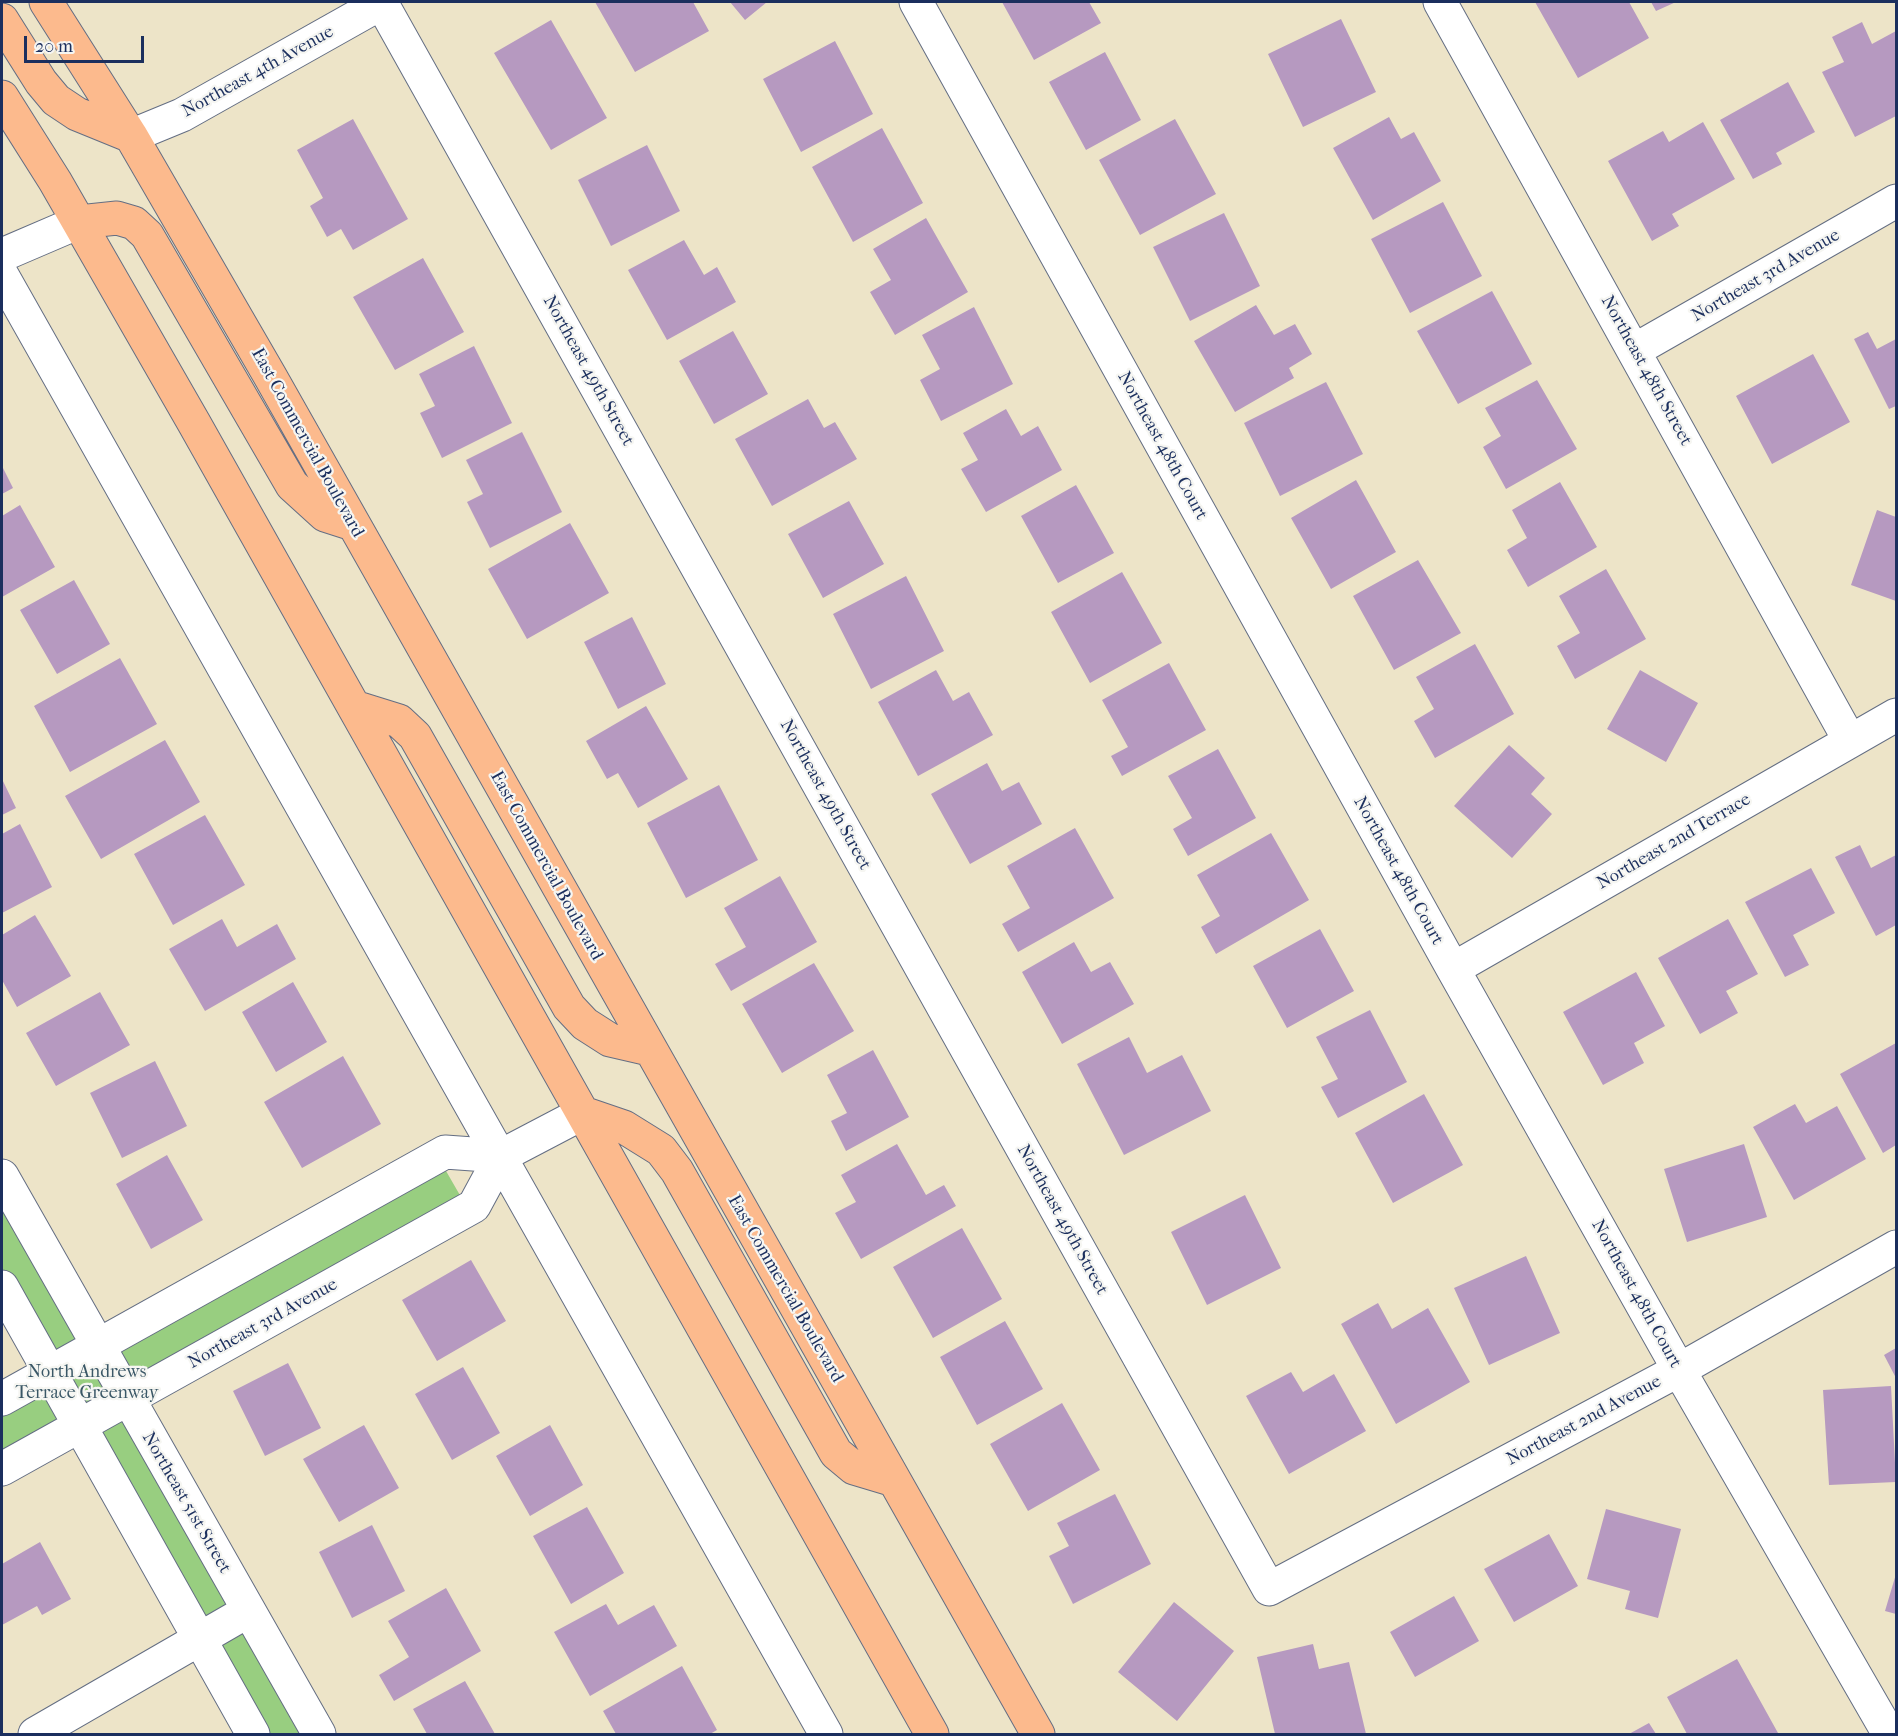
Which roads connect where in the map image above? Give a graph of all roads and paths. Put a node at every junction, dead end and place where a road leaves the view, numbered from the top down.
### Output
1 (46, 2) edge
2 (382, 2) edge
3 (916, 2) edge
4 (1440, 2) edge
5 (2, 20) edge
6 (2, 97) edge
7 (131, 136) junction
8 (1896, 201) edge
9 (79, 222) junction
10 (2, 255) edge
11 (2, 275) edge
12 (1635, 350) junction
13 (353, 524) junction
14 (354, 707) junction
15 (1896, 715) edge
16 (1850, 741) junction
17 (1453, 969) junction
18 (649, 1049) junction
19 (583, 1113) junction
20 (501, 1156) junction
21 (2, 1176) edge
22 (1896, 1248) edge
23 (2, 1287) edge
24 (98, 1346) junction
25 (1678, 1370) junction
26 (50, 1373) junction
27 (2, 1399) edge
28 (128, 1399) junction
29 (79, 1425) junction
30 (2, 1469) edge
31 (894, 1480) junction
32 (1269, 1589) joint
33 (248, 1611) junction
34 (198, 1638) junction
35 (35, 1734) edge
36 (253, 1734) edge
37 (319, 1734) edge
38 (826, 1734) edge
39 (932, 1734) edge
40 (1038, 1734) edge
41 (1890, 1734) edge

1 - 7 main road, East Commercial Boulevard
2 - 7 street, Northeast 4th Avenue
2 - 32 street, Northeast 49th Street
3 - 17 street, Northeast 48th Court
4 - 12 street, Northeast 48th Street
5 - 7 main road
6 - 9 main road
7 - 13 main road, East Commercial Boulevard
8 - 12 street, Northeast 3rd Avenue
9 - 10 street
9 - 13 main road
9 - 14 main road
11 - 20 street
12 - 16 street, Northeast 48th Street
13 - 18 main road, East Commercial Boulevard
14 - 18 main road
14 - 19 main road
15 - 16 street, Northeast 2nd Terrace
16 - 17 street, Northeast 2nd Terrace
17 - 25 street, Northeast 48th Court
18 - 31 main road, East Commercial Boulevard
19 - 20 street
19 - 31 main road
19 - 39 main road
20 - 24 street
20 - 28 street, Northeast 3rd Avenue
20 - 38 street
21 - 24 street, Northeast 51st Street
22 - 25 street, Northeast 2nd Avenue
23 - 26 street
24 - 26 street
24 - 28 street, Northeast 51st Street
25 - 32 street, Northeast 2nd Avenue
25 - 41 street, Northeast 48th Court
26 - 27 street
26 - 29 street
28 - 29 street, Northeast 3rd Avenue
28 - 33 street, Northeast 51st Street
29 - 30 street, Northeast 3rd Avenue
29 - 34 street
31 - 40 main road, East Commercial Boulevard
33 - 34 street
33 - 37 street, Northeast 51st Street
34 - 35 street
34 - 36 street

